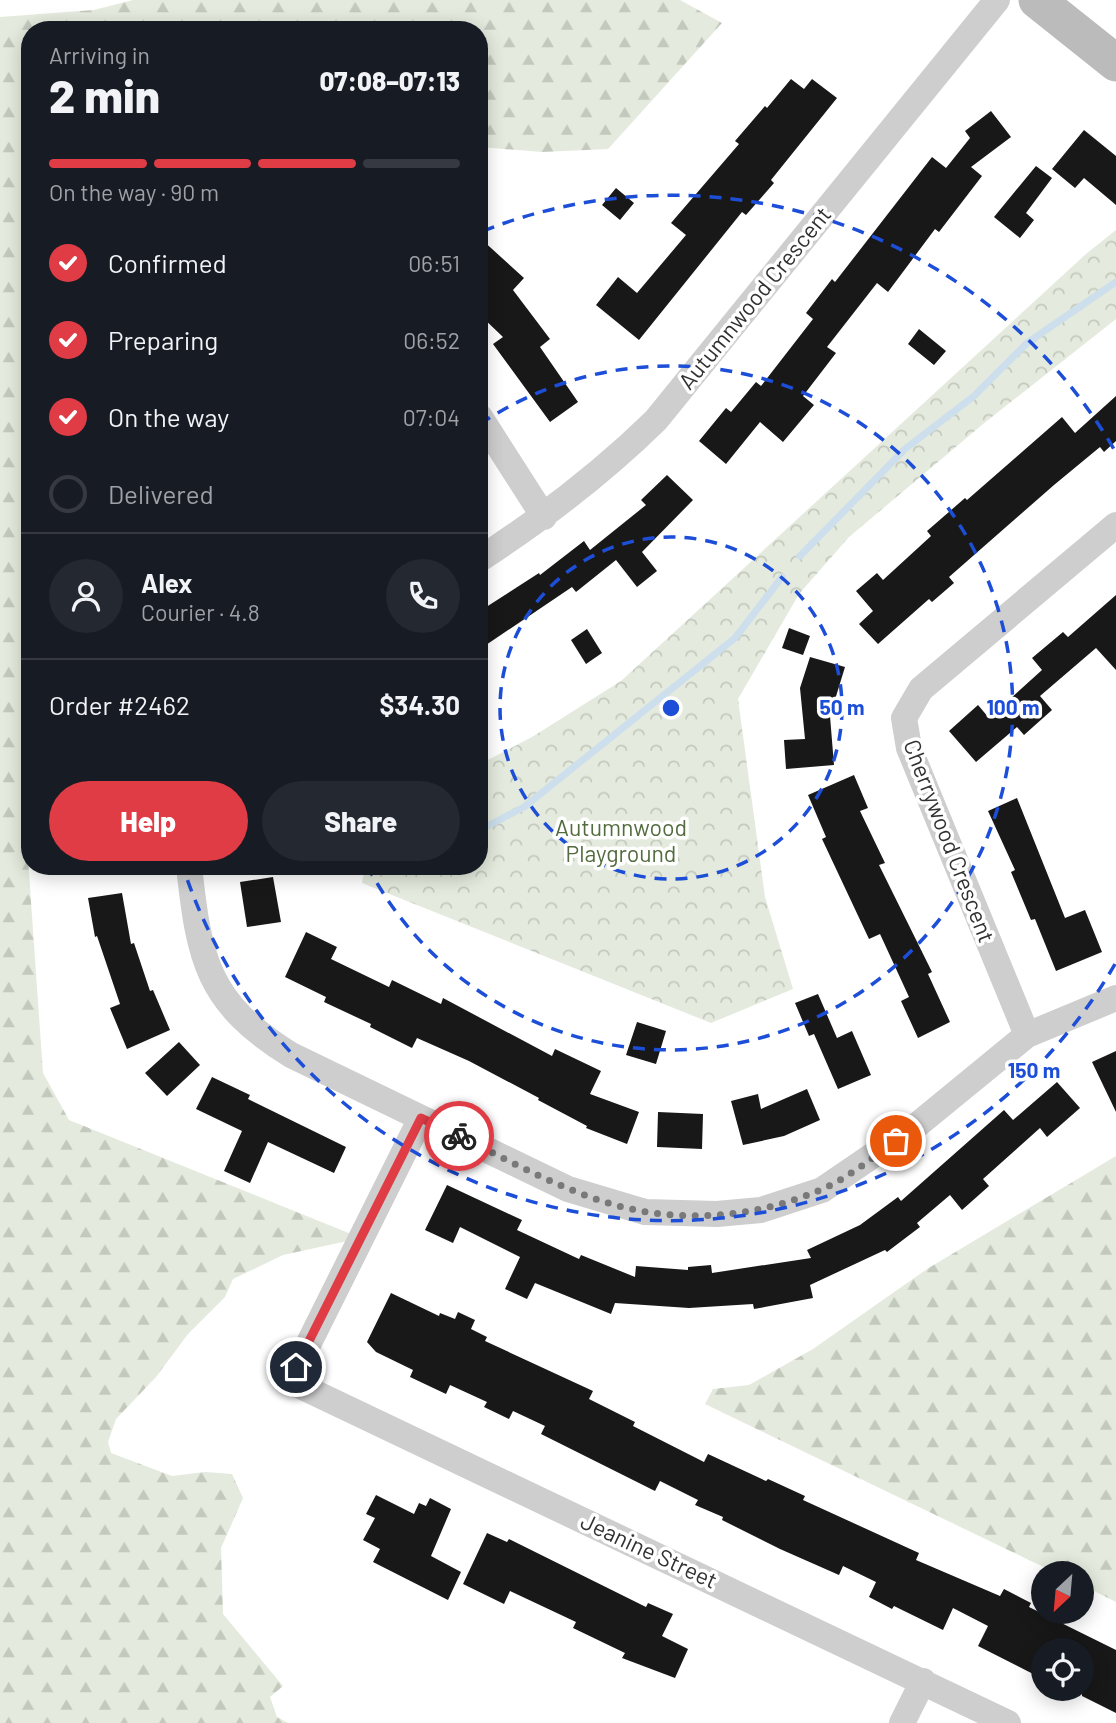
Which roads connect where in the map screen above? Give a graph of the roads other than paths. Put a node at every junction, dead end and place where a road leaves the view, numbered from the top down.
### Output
1 (997, 0) edge
2 (1037, 0) edge
3 (1116, 63) edge
4 (488, 430) edge
5 (544, 517) junction
6 (1116, 525) edge
7 (488, 554) edge
8 (190, 875) edge
9 (1116, 998) edge
10 (1027, 1035) junction
11 (421, 1118) junction
12 (923, 1681) junction
13 (902, 1723) edge
14 (1008, 1723) edge

1 - 5 street, Autumnwood Crescent
2 - 3 main road
4 - 5 street
5 - 7 street, Autumnwood Crescent
6 - 10 street, Cherrywood Crescent
8 - 11 street
9 - 10 street
10 - 11 street
11 - 12 street, Jeanine Street
12 - 13 street
12 - 14 street, Jeanine Street

